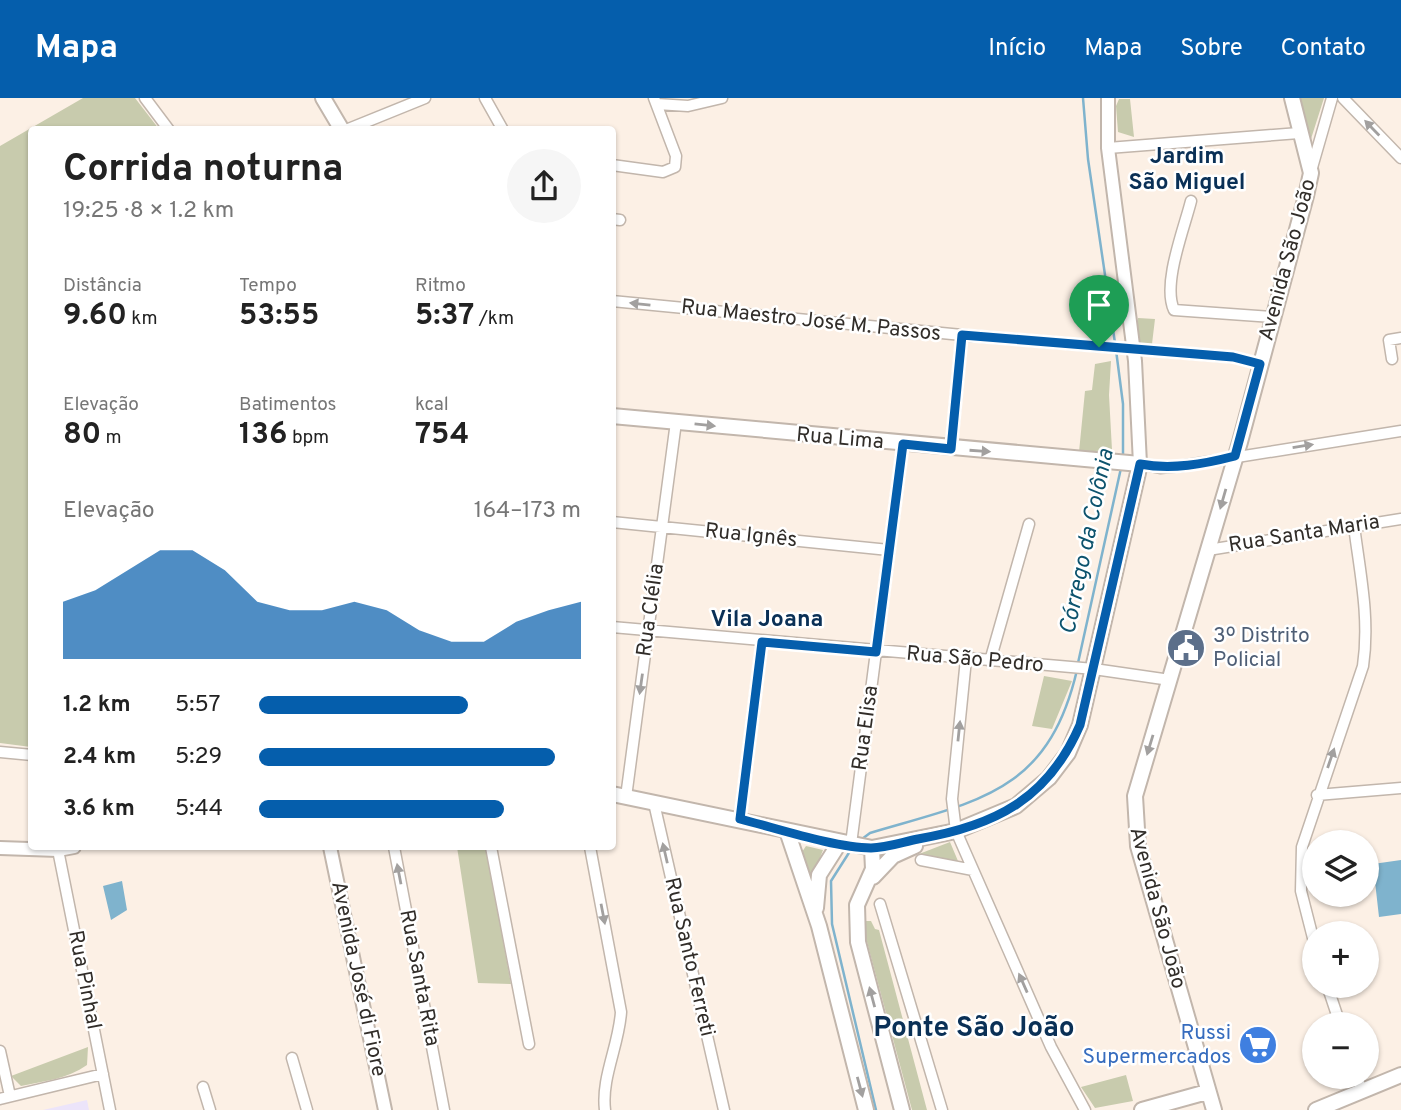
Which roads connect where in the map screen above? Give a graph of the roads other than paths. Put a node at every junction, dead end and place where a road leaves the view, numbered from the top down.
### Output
1 (145, 98) edge
2 (323, 98) edge
3 (425, 98) edge
4 (485, 98) edge
5 (722, 98) edge
6 (1108, 98) edge
7 (1292, 98) edge
8 (1332, 98) edge
9 (1343, 98) edge
10 (655, 101) edge
11 (166, 126) edge
12 (341, 126) edge
13 (354, 126) edge
14 (501, 126) edge
15 (1299, 134) junction
16 (1108, 148) junction
17 (1401, 158) edge
18 (616, 166) edge
19 (1311, 173) junction
20 (1191, 201) dead end
21 (616, 301) edge
22 (1273, 317) junction
23 (962, 335) junction
24 (1401, 338) edge
25 (1128, 349) junction
26 (1392, 359) dead end
27 (1260, 364) junction
28 (616, 416) edge
29 (676, 422) junction
30 (1401, 431) edge
31 (903, 444) junction
32 (951, 449) junction
33 (1235, 456) junction
34 (1136, 463) junction
35 (1401, 519) edge
36 (616, 522) edge
37 (1029, 524) dead end
38 (1354, 526) junction
39 (662, 527) junction
40 (889, 550) junction
41 (1208, 550) junction
42 (616, 627) edge
43 (648, 630) junction
44 (762, 642) junction
45 (876, 652) junction
46 (966, 659) junction
47 (990, 661) junction
48 (1088, 669) junction
49 (1170, 680) junction
50 (0, 752) edge
51 (28, 755) edge
52 (1401, 788) edge
53 (1318, 795) junction
54 (619, 796) edge
55 (653, 803) junction
56 (740, 819) junction
57 (955, 826) junction
58 (787, 831) junction
59 (935, 836) junction
60 (856, 845) junction
61 (0, 848) edge
62 (28, 849) edge
63 (58, 850) edge
64 (331, 850) edge
65 (395, 850) edge
66 (492, 850) edge
67 (591, 850) edge
68 (922, 860) dead end
69 (973, 870) junction
70 (862, 892) junction
71 (880, 904) dead end
72 (1308, 921) edge
73 (819, 926) junction
74 (529, 1044) dead end
75 (0, 1051) edge
76 (292, 1058) dead end
77 (103, 1074) junction
78 (1401, 1075) edge
79 (203, 1087) dead end
80 (1361, 1089) edge
81 (1362, 1092) junction
82 (5, 1097) edge
83 (1213, 1104) edge
84 (1340, 1106) edge
85 (110, 1110) edge
86 (210, 1110) edge
87 (307, 1110) edge
88 (386, 1110) edge
89 (443, 1110) edge
90 (604, 1110) edge
91 (724, 1110) edge
92 (866, 1110) edge
93 (902, 1110) edge
94 (942, 1110) edge
95 (1085, 1110) edge
96 (1142, 1110) edge
97 (1316, 1110) edge

1 - 11 street
2 - 12 main road
3 - 13 street
4 - 14 street
5 - 10 street
6 - 16 street
7 - 15 main road
8 - 19 street, Avenida São João
17 -> 9 street
10 - 18 street
15 - 16 street
15 - 19 main road
16 - 25 street
19 - 22 main road, Avenida São João
20 - 22 street
23 -> 21 street, Rua Maestro José M. Passos
22 - 27 main road, Avenida São João
23 - 25 street, Rua Maestro José M. Passos
23 - 32 street
24 - 26 street
25 - 27 street, Rua Maestro José M. Passos
25 - 34 street
27 - 33 main road, Avenida São João
28 - 29 main road, Rua Lima
29 -> 31 main road, Rua Lima
29 - 39 street, Rua Clélia
33 -> 30 street
31 - 32 main road, Rua Lima
31 - 40 street, Rua Elisa
32 -> 34 main road, Rua Lima
33 - 34 street
33 -> 41 main road, Avenida São João
34 - 48 main road
35 - 38 street, Rua Santa Maria
36 - 39 street, Rua Ignês
37 - 47 street
38 - 41 street, Rua Santa Maria
53 -> 38 street
39 - 40 street, Rua Ignês
39 - 43 street, Rua Clélia
40 - 45 street, Rua Elisa
41 - 49 main road, Avenida São João
42 - 43 street, Rua São Pedro
43 - 44 street, Rua São Pedro
43 -> 54 street, Rua Clélia
44 - 45 street, Rua São Pedro
44 - 56 street
45 - 46 street, Rua São Pedro
45 - 60 street, Rua Elisa
46 - 47 street, Rua São Pedro
57 -> 46 street
47 - 48 street, Rua São Pedro
48 - 49 street, Rua São Pedro
48 - 57 main road
49 -> 83 main road, Avenida São João
50 - 51 street
52 - 53 street
53 - 72 street
54 - 55 main road
55 - 56 main road
91 -> 55 street, Rua Santo Ferreti
56 - 58 main road
57 - 59 main road
57 - 69 street
58 - 60 main road
58 - 73 main road
59 - 60 main road
59 - 70 main road
60 - 70 main road
60 - 73 main road
61 - 62 street
63 - 77 street, Rua Pinhal
64 - 88 street, Avenida José di Fiore
89 -> 65 street, Rua Santa Rita
66 - 74 street
67 -> 90 street
68 - 69 street
95 -> 69 street
93 -> 70 main road
71 - 94 street
73 -> 92 main road
75 - 82 street
76 - 87 street
77 - 82 street
77 - 85 street, Rua Pinhal
78 - 81 main road
79 - 86 street
80 - 81 street
81 - 84 main road
83 - 96 main road
84 - 97 main road

